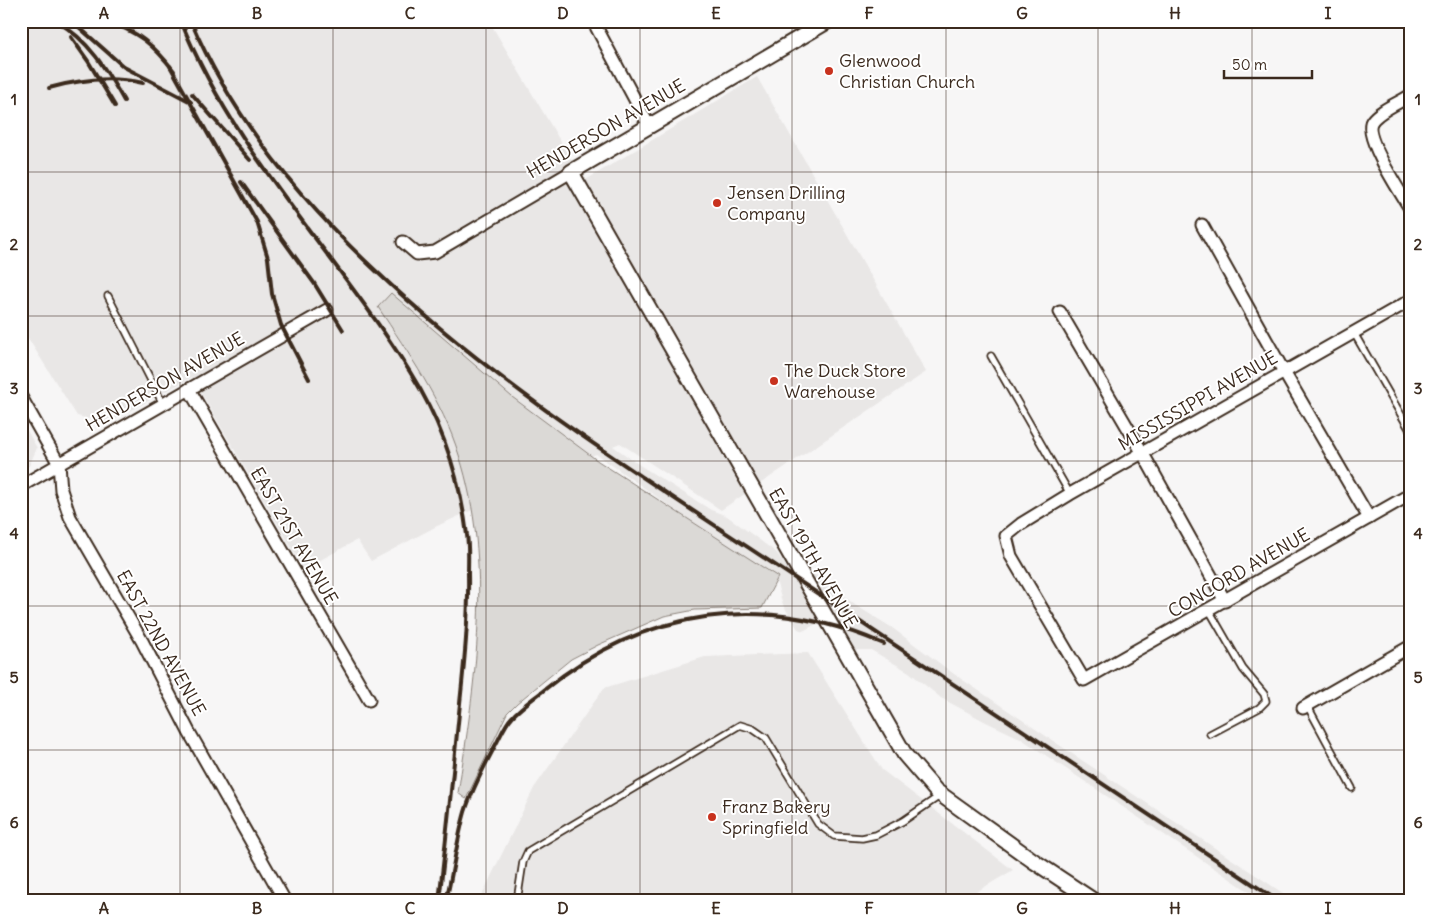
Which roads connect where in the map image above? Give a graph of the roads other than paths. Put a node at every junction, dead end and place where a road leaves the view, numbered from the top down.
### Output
1 (593, 21) edge
2 (828, 21) edge
3 (1411, 96) edge
4 (649, 126) junction
5 (571, 172) junction
6 (1411, 210) edge
7 (1202, 225) dead end
8 (403, 242) dead end
9 (108, 296) dead end
10 (1411, 300) edge
11 (327, 310) dead end
12 (1060, 312) dead end
13 (1354, 333) junction
14 (991, 356) dead end
15 (1284, 372) junction
16 (189, 389) junction
17 (21, 397) edge
18 (163, 404) junction
19 (1411, 432) edge
20 (1142, 452) junction
21 (59, 464) junction
22 (21, 486) edge
23 (1070, 494) junction
24 (1411, 494) edge
25 (1369, 518) junction
26 (1225, 601) junction
27 (1209, 610) junction
28 (1411, 646) edge
29 (1084, 680) joint
30 (369, 700) dead end
31 (1305, 706) joint
32 (1210, 734) dead end
33 (1352, 788) dead end
34 (942, 795) junction
35 (285, 901) edge
36 (517, 901) edge
37 (1094, 901) edge

1 - 4 street
2 - 4 street, HENDERSON AVENUE
3 - 6 street
4 - 5 street, HENDERSON AVENUE
5 - 8 street, HENDERSON AVENUE
5 - 34 street, EAST 19TH AVENUE
7 - 15 street
9 - 18 lane
10 - 13 street, MISSISSIPPI AVENUE
11 - 16 street, HENDERSON AVENUE
12 - 20 street
13 - 15 street, MISSISSIPPI AVENUE
13 - 19 lane
14 - 23 lane
15 - 20 street, MISSISSIPPI AVENUE
15 - 25 street
16 - 18 street, HENDERSON AVENUE
16 - 30 street, EAST 21ST AVENUE
17 - 21 street, EAST 22ND AVENUE
18 - 21 street, HENDERSON AVENUE
20 - 23 street, MISSISSIPPI AVENUE
20 - 26 street
21 - 22 street, HENDERSON AVENUE
21 - 35 street, EAST 22ND AVENUE
23 - 29 street, MISSISSIPPI AVENUE
24 - 25 street, CONCORD AVENUE
25 - 26 street, CONCORD AVENUE
26 - 27 street, CONCORD AVENUE
27 - 29 street, CONCORD AVENUE
27 - 32 lane
28 - 31 street
31 - 33 lane
34 - 36 lane
34 - 37 street, EAST 19TH AVENUE

